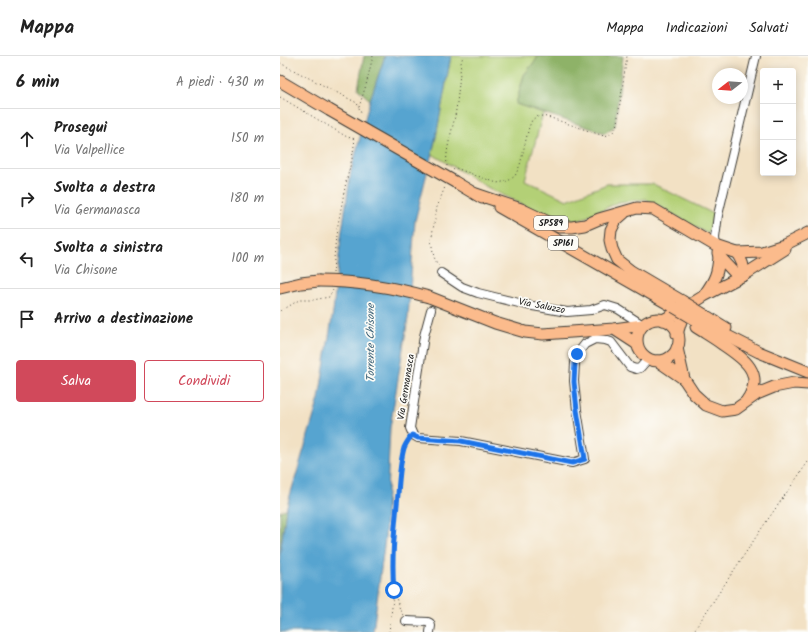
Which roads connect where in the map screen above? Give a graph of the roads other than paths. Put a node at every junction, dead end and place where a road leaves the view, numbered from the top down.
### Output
1 (756, 56) edge
2 (280, 81) edge
3 (476, 194) junction
4 (628, 210) junction
5 (808, 234) edge
6 (718, 251) junction
7 (737, 254) junction
8 (441, 272) road end
9 (744, 275) junction
10 (280, 288) edge
11 (704, 296) junction
12 (678, 307) junction
13 (432, 310) dead end
14 (697, 319) junction
15 (662, 320) junction
16 (643, 325) junction
17 (614, 329) junction
18 (677, 334) junction
19 (637, 344) junction
20 (677, 348) junction
21 (653, 360) junction
22 (808, 372) edge
23 (684, 379) junction
24 (808, 384) edge
25 (745, 404) junction
26 (406, 621) road end
27 (430, 632) edge

1 - 6 street
2 - 3 main road, SP161, bridge
3 - 4 main road, SP589
3 - 12 main road, SP161
4 - 6 main road, SP589
4 - 12 main road
5 - 7 main road, SP589
5 - 9 main road, SP589
6 - 7 main road, SP589
6 - 9 main road
6 - 11 main road
7 - 9 main road
8 - 16 street, Via Saluzzo
9 - 11 main road, SP589
10 - 17 main road, bridge
11 - 12 main road, SP589
12 - 14 main road, SP161, bridge
12 - 15 main road, SP589
12 - 18 main road
13 - 21 street, Via Germanasca
14 - 22 main road, SP161
14 - 25 main road
15 - 16 main road, SP589
15 - 18 main road
16 - 17 main road
16 - 19 main road
17 - 19 main road
18 - 20 main road
19 - 21 main road
20 - 21 main road
20 - 23 main road
21 - 23 main road
23 - 25 main road
24 - 25 main road
26 - 27 street

